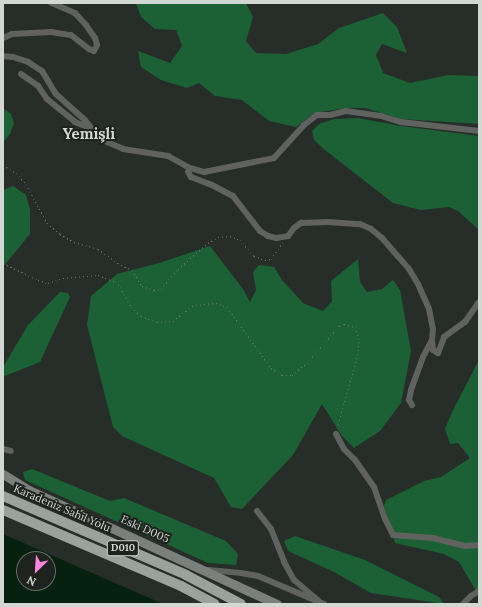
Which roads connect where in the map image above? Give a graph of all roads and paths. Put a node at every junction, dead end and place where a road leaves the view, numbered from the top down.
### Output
1 (51, 3) edge
2 (3, 38) edge
3 (3, 56) edge
4 (21, 74) dead end
5 (92, 129) junction
6 (479, 132) edge
7 (3, 165) edge
8 (190, 168) junction
9 (286, 236) junction
10 (3, 261) edge
11 (479, 302) edge
12 (432, 340) junction
13 (412, 405) dead end
14 (336, 434) joint
15 (3, 449) edge
16 (12, 451) dead end
17 (3, 474) edge
18 (3, 496) edge
19 (3, 510) edge
20 (257, 511) dead end
21 (479, 546) edge
22 (205, 570) junction
23 (479, 591) edge
24 (322, 603) edge
25 (215, 604) edge
26 (241, 604) edge
27 (278, 604) edge
28 (463, 604) edge

1 - 2 street
3 - 5 street
4 - 5 street
5 - 8 street
6 - 8 street
7 - 9 path
8 - 9 street
9 - 12 street
10 - 14 path
11 - 12 street
12 - 13 street
14 - 21 street
15 - 16 street
17 - 22 main road, Eski D005
18 - 26 highway, Karadeniz Sahil Yolu / D010
19 - 25 highway, D010
20 - 24 street
22 - 24 street
22 - 27 main road, Eski D005
23 - 28 street

